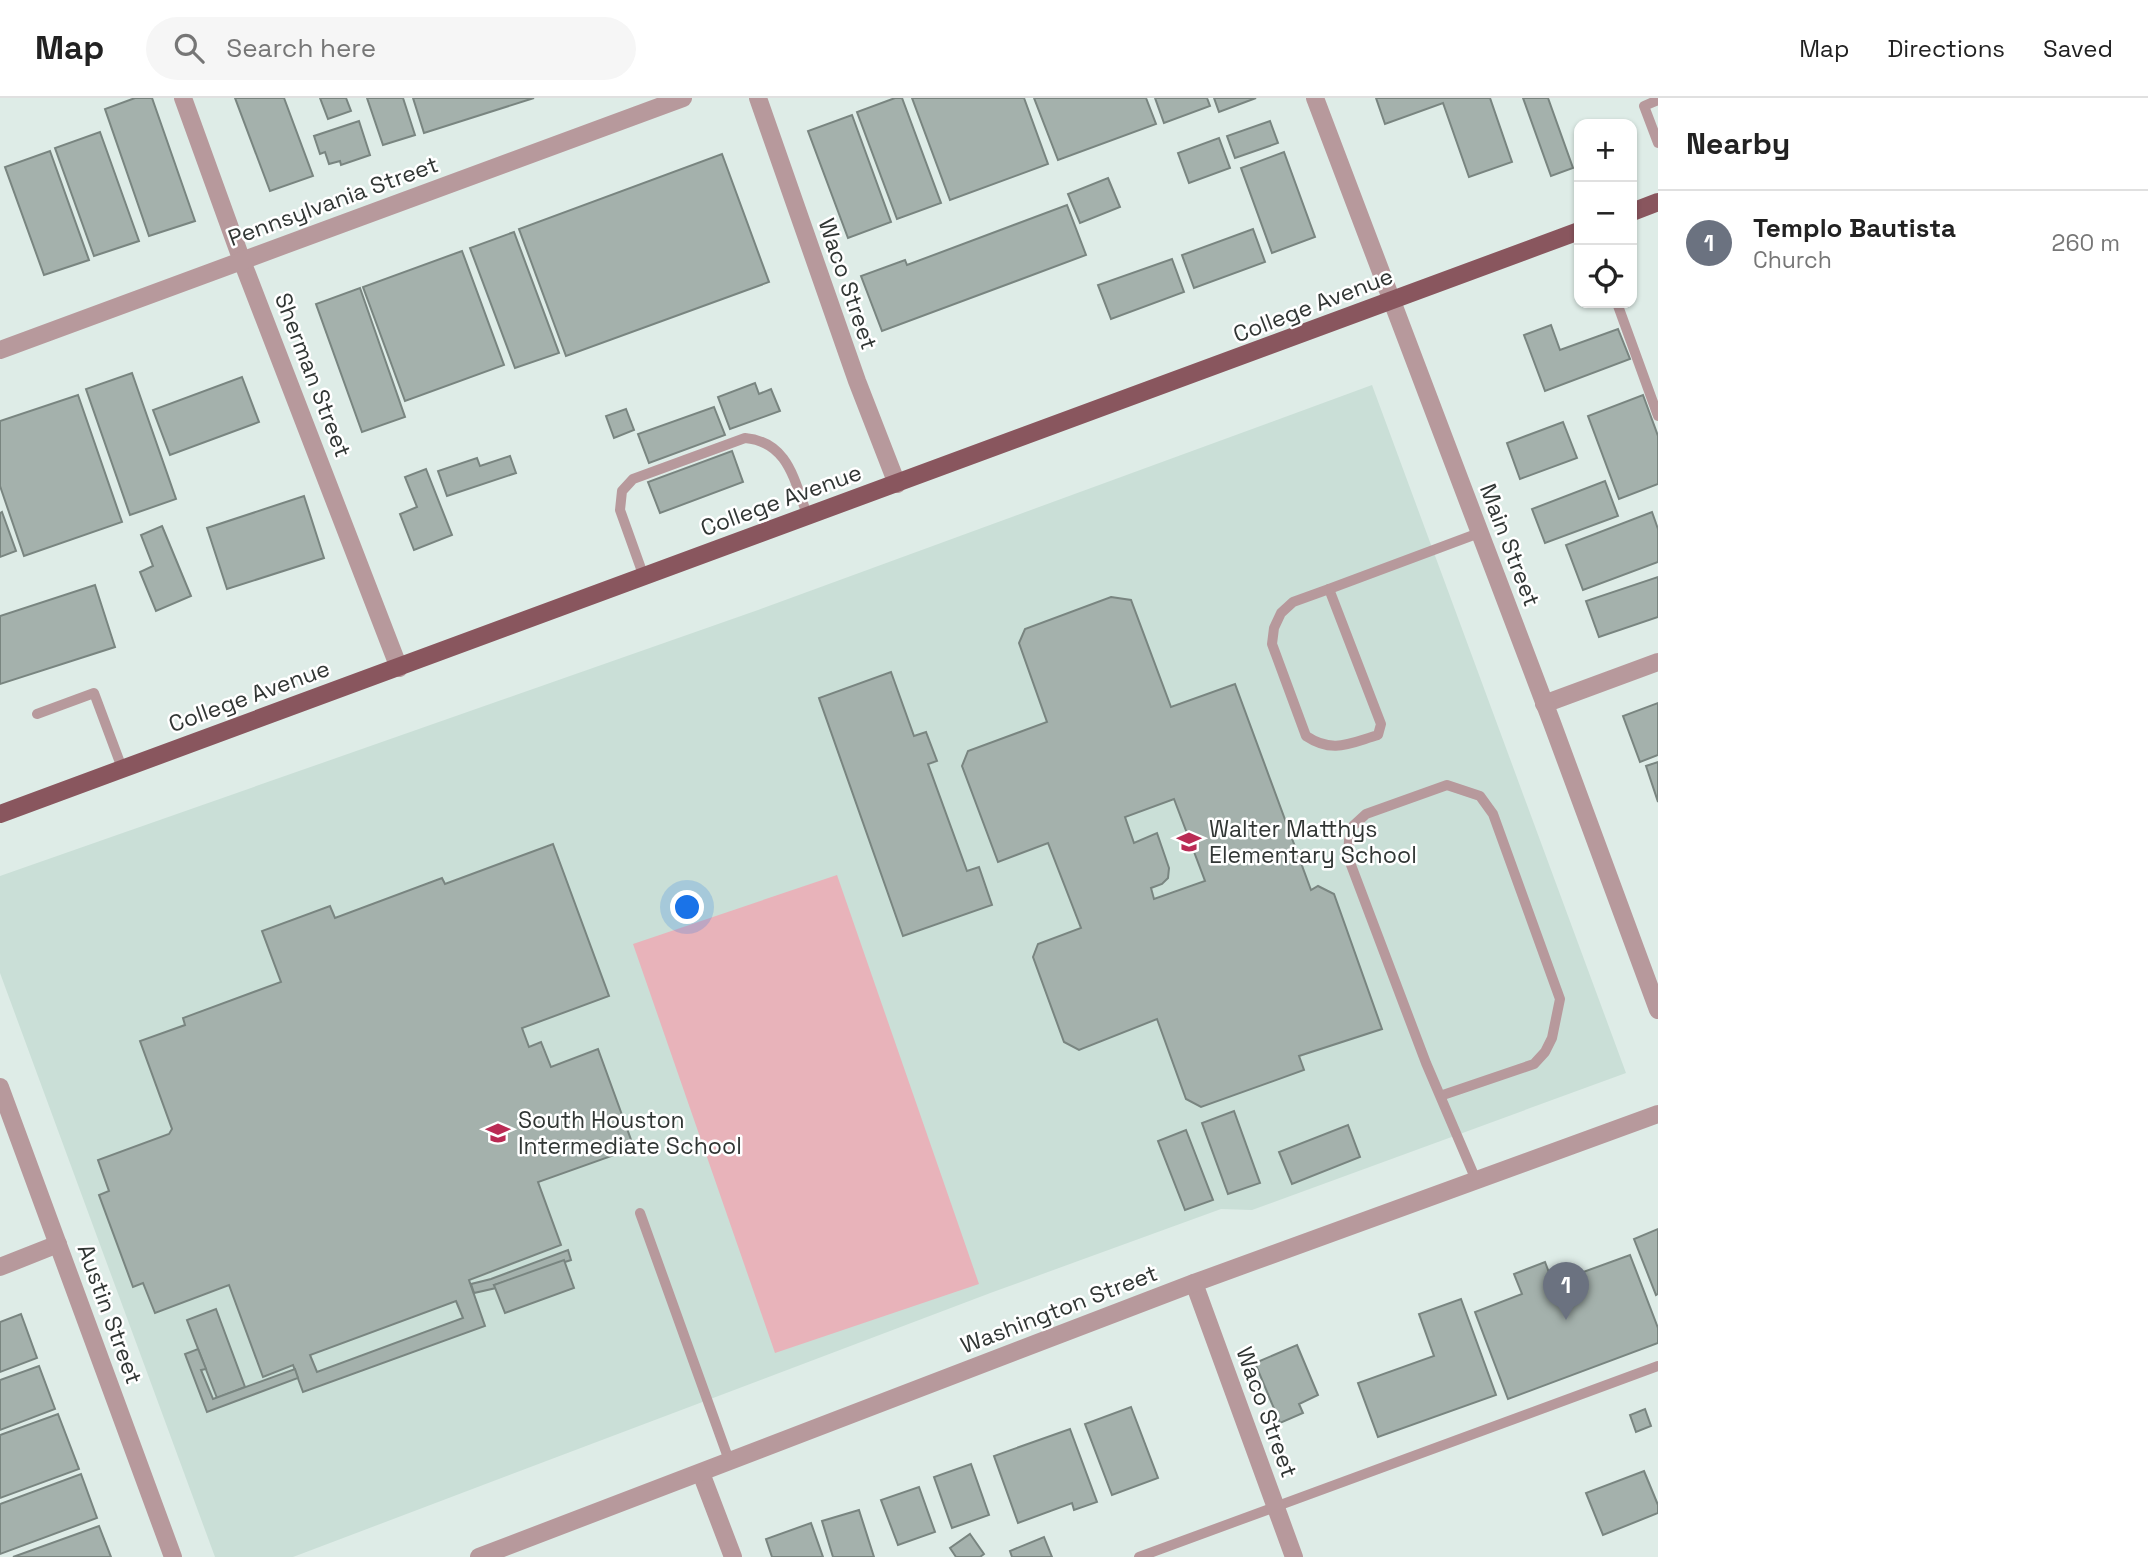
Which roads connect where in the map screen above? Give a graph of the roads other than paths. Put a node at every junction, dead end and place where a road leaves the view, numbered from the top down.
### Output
1 (183, 98) edge
2 (683, 98) edge
3 (758, 98) edge
4 (1315, 98) edge
5 (1658, 100) edge
6 (1658, 143) edge
7 (1658, 202) edge
8 (1637, 210) edge
9 (1574, 233) edge
10 (242, 261) junction
11 (1394, 301) junction
12 (1619, 308) edge
13 (0, 350) edge
14 (1658, 416) edge
15 (897, 484) junction
16 (808, 517) junction
17 (1479, 533) junction
18 (644, 577) junction
19 (1329, 589) junction
20 (1658, 662) edge
21 (399, 668) junction
22 (1545, 704) junction
23 (37, 714) dead end
24 (122, 768) junction
25 (0, 814) edge
26 (1658, 1010) edge
27 (1, 1092) edge
28 (1440, 1096) junction
29 (1658, 1114) edge
30 (1476, 1180) junction
31 (640, 1213) dead end
32 (58, 1244) junction
33 (0, 1267) edge
34 (1194, 1283) junction
35 (1658, 1366) edge
36 (730, 1463) junction
37 (701, 1473) junction
38 (1275, 1507) junction
39 (173, 1557) edge
40 (480, 1557) edge
41 (733, 1557) edge
42 (1139, 1557) edge
43 (1294, 1557) edge

1 - 10 street, Sherman Street
2 - 10 street, Pennsylvania Street
3 - 15 street, Waco Street
4 - 11 street, Main Street
5 - 6 lane
7 - 8 main road
9 - 11 main road, College Avenue
10 - 13 street, Pennsylvania Street
10 - 21 street, Sherman Street
11 - 15 main road, College Avenue
11 - 17 street, Main Street
12 - 14 lane
15 - 16 main road, College Avenue
16 - 18 main road, College Avenue
16 - 18 lane
17 - 19 lane
17 - 22 street, Main Street
18 - 21 main road, College Avenue
19 - 19 lane
20 - 22 street
21 - 24 main road, College Avenue
22 - 26 street, Main Street
23 - 24 lane
24 - 25 main road, College Avenue
27 - 32 street, Austin Street
28 - 28 lane
28 - 30 lane
29 - 30 street, Washington Street
30 - 34 street, Washington Street
31 - 36 lane
32 - 33 street
32 - 39 street, Austin Street
34 - 36 street, Washington Street
34 - 38 street, Waco Street
35 - 38 lane
36 - 37 street, Washington Street
37 - 40 street, Washington Street
37 - 41 street
38 - 42 lane
38 - 43 street, Waco Street

